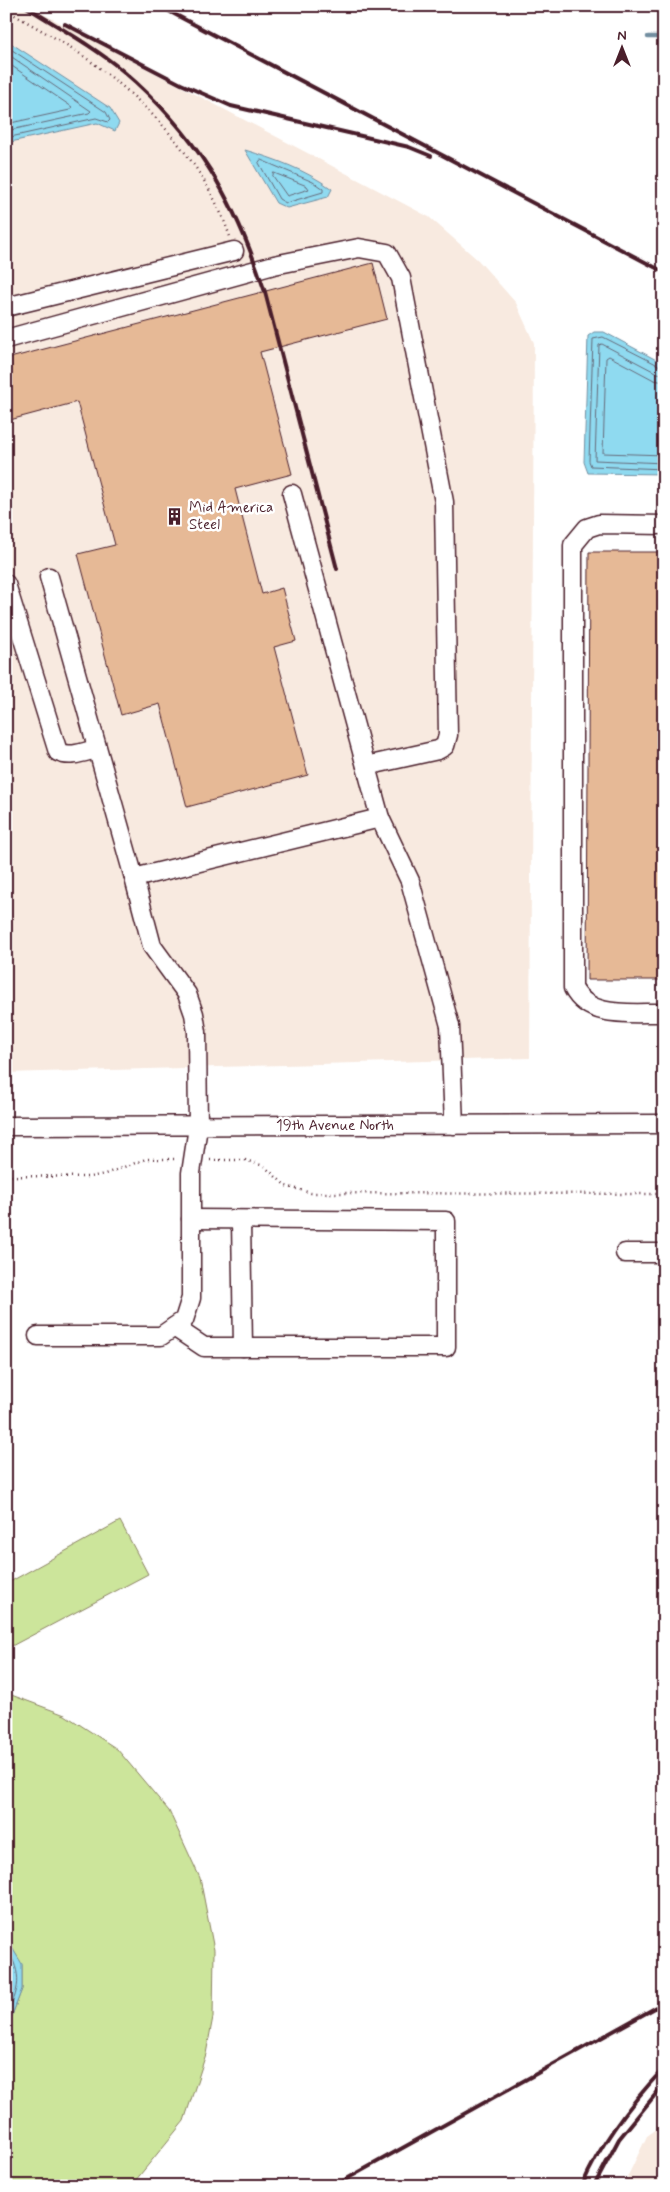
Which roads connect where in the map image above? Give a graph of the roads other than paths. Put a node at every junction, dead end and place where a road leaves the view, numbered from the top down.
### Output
1 (234, 251) road end
2 (6, 307) edge
3 (6, 339) edge
4 (292, 494) dead end
5 (664, 525) edge
6 (49, 577) dead end
7 (8, 593) edge
8 (96, 749) junction
9 (366, 766) junction
10 (380, 818) junction
11 (134, 878) junction
12 (664, 1013) edge
13 (664, 1124) edge
14 (454, 1125) junction
15 (6, 1126) edge
16 (198, 1127) junction
17 (191, 1219) junction
18 (241, 1220) junction
19 (625, 1252) dead end
20 (664, 1252) edge
21 (174, 1327) junction
22 (38, 1336) dead end
23 (242, 1347) junction

1 - 2 street
3 - 9 street
4 - 9 street
5 - 12 street
6 - 8 street
7 - 8 street
8 - 11 street
9 - 10 street
10 - 11 street
10 - 14 street
11 - 16 street
13 - 14 street, 19th Avenue North
14 - 16 street, 19th Avenue North
15 - 16 street, 19th Avenue North
16 - 17 street
17 - 18 street
17 - 21 street
18 - 23 street
18 - 23 street
19 - 20 street
21 - 22 street
21 - 23 street

